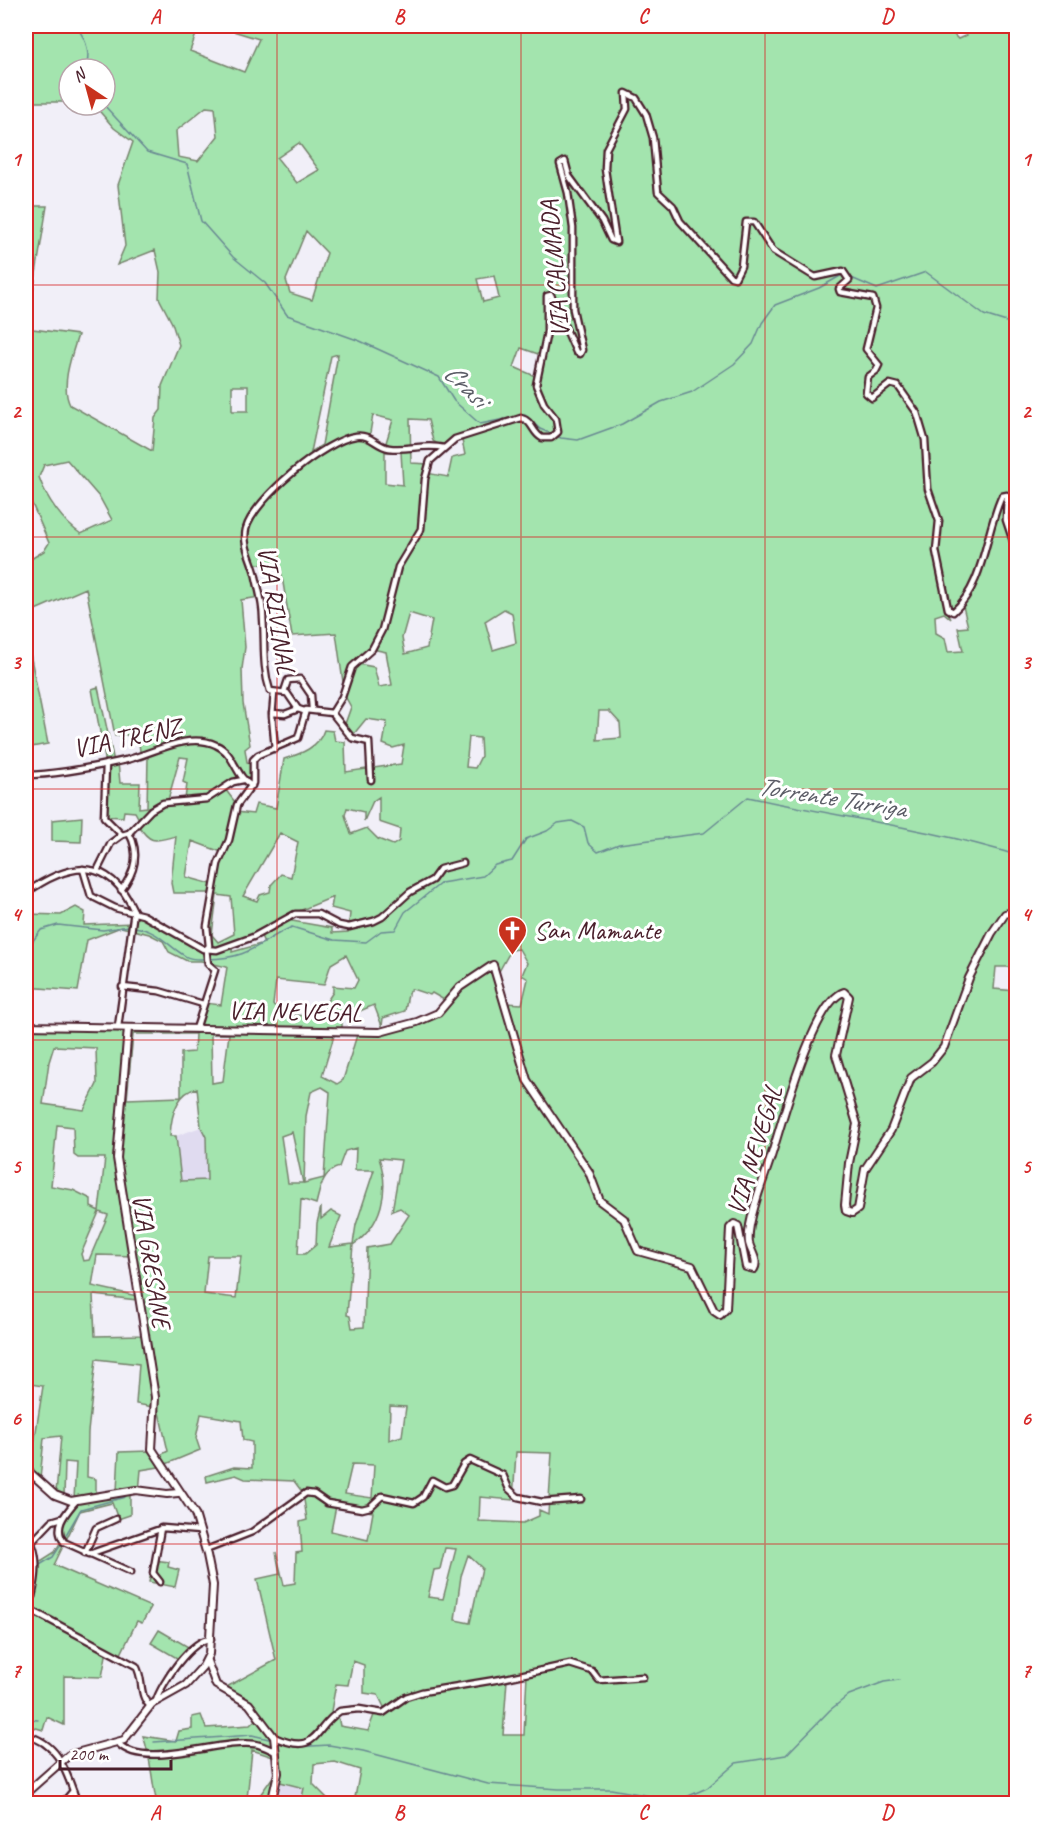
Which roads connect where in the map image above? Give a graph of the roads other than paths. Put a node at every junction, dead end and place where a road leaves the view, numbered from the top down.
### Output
1 (444, 448) junction
2 (1017, 550) edge
3 (284, 692) junction
4 (274, 693) junction
5 (298, 709) junction
6 (312, 709) junction
7 (304, 711) junction
8 (272, 713) junction
9 (332, 713) junction
10 (275, 748) junction
11 (106, 764) junction
12 (26, 775) edge
13 (243, 780) junction
14 (371, 780) dead end
15 (252, 786) junction
16 (129, 833) junction
17 (122, 835) junction
18 (463, 863) dead end
19 (83, 869) junction
20 (98, 869) junction
21 (121, 890) junction
22 (26, 893) edge
23 (1017, 911) edge
24 (134, 912) junction
25 (206, 951) junction
26 (122, 987) junction
27 (203, 1004) junction
28 (26, 1026) edge
29 (118, 1027) junction
30 (128, 1028) junction
31 (196, 1029) junction
32 (26, 1469) edge
33 (178, 1493) junction
34 (581, 1498) dead end
35 (75, 1502) junction
36 (62, 1518) junction
37 (116, 1520) dead end
38 (161, 1528) junction
39 (200, 1531) junction
40 (26, 1534) edge
41 (32, 1542) junction
42 (206, 1550) junction
43 (87, 1554) junction
44 (131, 1572) dead end
45 (160, 1582) dead end
46 (29, 1609) junction
47 (26, 1620) edge
48 (211, 1639) junction
49 (207, 1661) junction
50 (643, 1677) dead end
51 (153, 1703) junction
52 (26, 1735) edge
53 (274, 1737) junction
54 (119, 1744) junction
55 (276, 1748) junction
56 (62, 1760) junction
57 (73, 1791) junction
58 (26, 1793) edge
59 (62, 1803) edge
60 (78, 1803) edge
61 (271, 1803) edge

1 - 2 street, VIA CALMADA
1 - 4 street, VIA RIVINAL
1 - 9 street, VIA CALMADA
3 - 4 street, VIA RIVINAL
3 - 5 street, VIA RIVINAL
3 - 6 street, VIA RIVINAL
4 - 8 street, VIA RIVINAL
5 - 7 street, VIA RIVINAL
5 - 8 street, VIA RIVINAL
6 - 7 street
6 - 9 street
7 - 10 street
8 - 10 street, VIA RIVINAL
9 - 14 street
10 - 15 street
11 - 12 street, VIA TRENZ
11 - 13 street, VIA TRENZ
11 - 17 street
13 - 15 street, VIA TRENZ
13 - 16 street
15 - 25 street
16 - 17 street
16 - 21 street
17 - 20 street
18 - 25 street
19 - 20 street
19 - 22 street
19 - 24 street
20 - 21 street
21 - 24 street
23 - 31 main road, VIA NEVEGAL
24 - 25 street
24 - 26 street
25 - 27 street
26 - 27 street
26 - 29 street
27 - 31 street
28 - 29 main road, VIA NEVEGAL
29 - 30 main road, VIA NEVEGAL
30 - 31 main road, VIA NEVEGAL
30 - 33 main road, VIA GRESANE
32 - 35 main road
33 - 35 main road
33 - 39 main road, VIA GRESANE
34 - 42 street
35 - 36 street
36 - 41 street
36 - 43 street
37 - 43 street
38 - 39 street
38 - 43 street
38 - 45 street
39 - 42 main road, VIA GRESANE
40 - 41 street
41 - 46 street
42 - 48 main road, VIA GRESANE
43 - 44 street
46 - 47 street
46 - 51 street
48 - 49 main road, VIA GRESANE
48 - 51 street
49 - 51 main road
49 - 53 main road
50 - 53 street
51 - 54 main road
52 - 56 street
53 - 55 main road
54 - 55 street
54 - 56 main road
55 - 61 main road
56 - 57 street
56 - 58 main road
57 - 59 street
57 - 60 street

